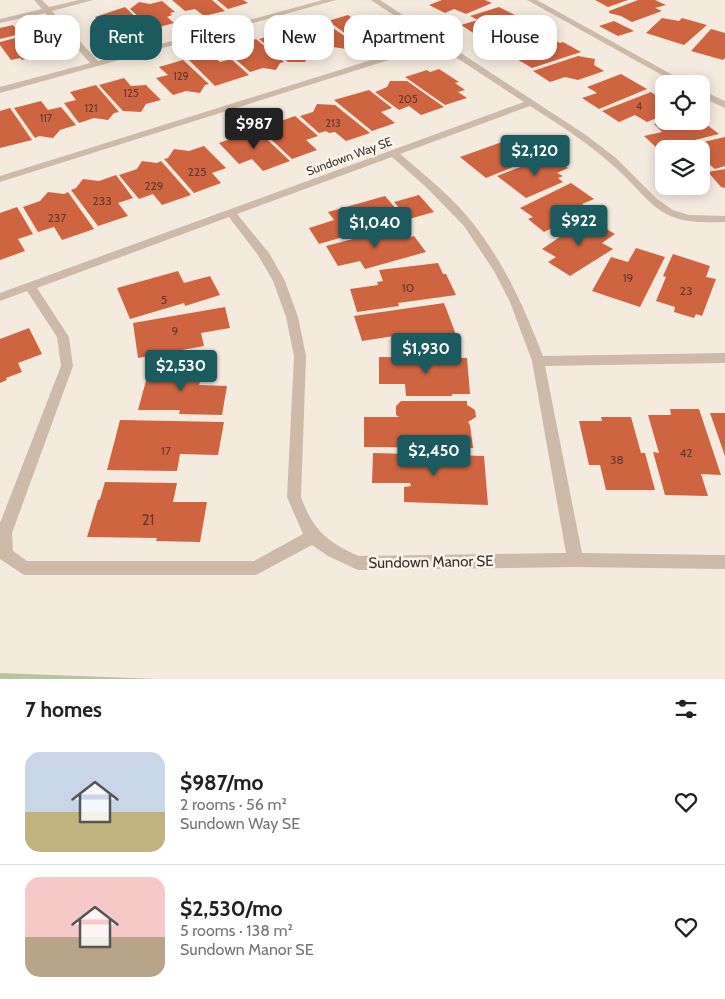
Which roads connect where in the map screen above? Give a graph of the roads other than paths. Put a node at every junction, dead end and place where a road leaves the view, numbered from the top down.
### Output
1 (38, 0) edge
2 (89, 0) edge
3 (332, 0) edge
4 (375, 0) edge
5 (531, 0) edge
6 (46, 10) junction
7 (398, 15) edge
8 (0, 21) edge
9 (463, 58) edge
10 (380, 60) edge
11 (96, 64) junction
12 (668, 75) edge
13 (0, 90) edge
14 (710, 97) edge
15 (531, 103) junction
16 (725, 106) edge
17 (393, 153) junction
18 (0, 179) edge
19 (231, 212) junction
20 (725, 219) edge
21 (30, 286) junction
22 (0, 297) edge
23 (725, 358) edge
24 (538, 361) junction
25 (313, 536) junction
26 (574, 560) junction
27 (725, 562) edge

1 - 6 street
2 - 6 street
3 - 11 street
4 - 7 street
5 - 12 street
6 - 8 street
6 - 11 street
9 - 15 street
10 - 18 street
11 - 13 street
14 - 16 street
15 - 17 street, Sundown Way SE
15 - 20 street
17 - 19 street, Sundown Way SE
17 - 24 street
19 - 21 street, Sundown Way SE
19 - 25 street, Sundown Manor SE
21 - 22 street, Sundown Way SE
21 - 25 street
23 - 24 street
24 - 26 street
25 - 26 street, Sundown Manor SE
26 - 27 street, Sundown Manor SE

